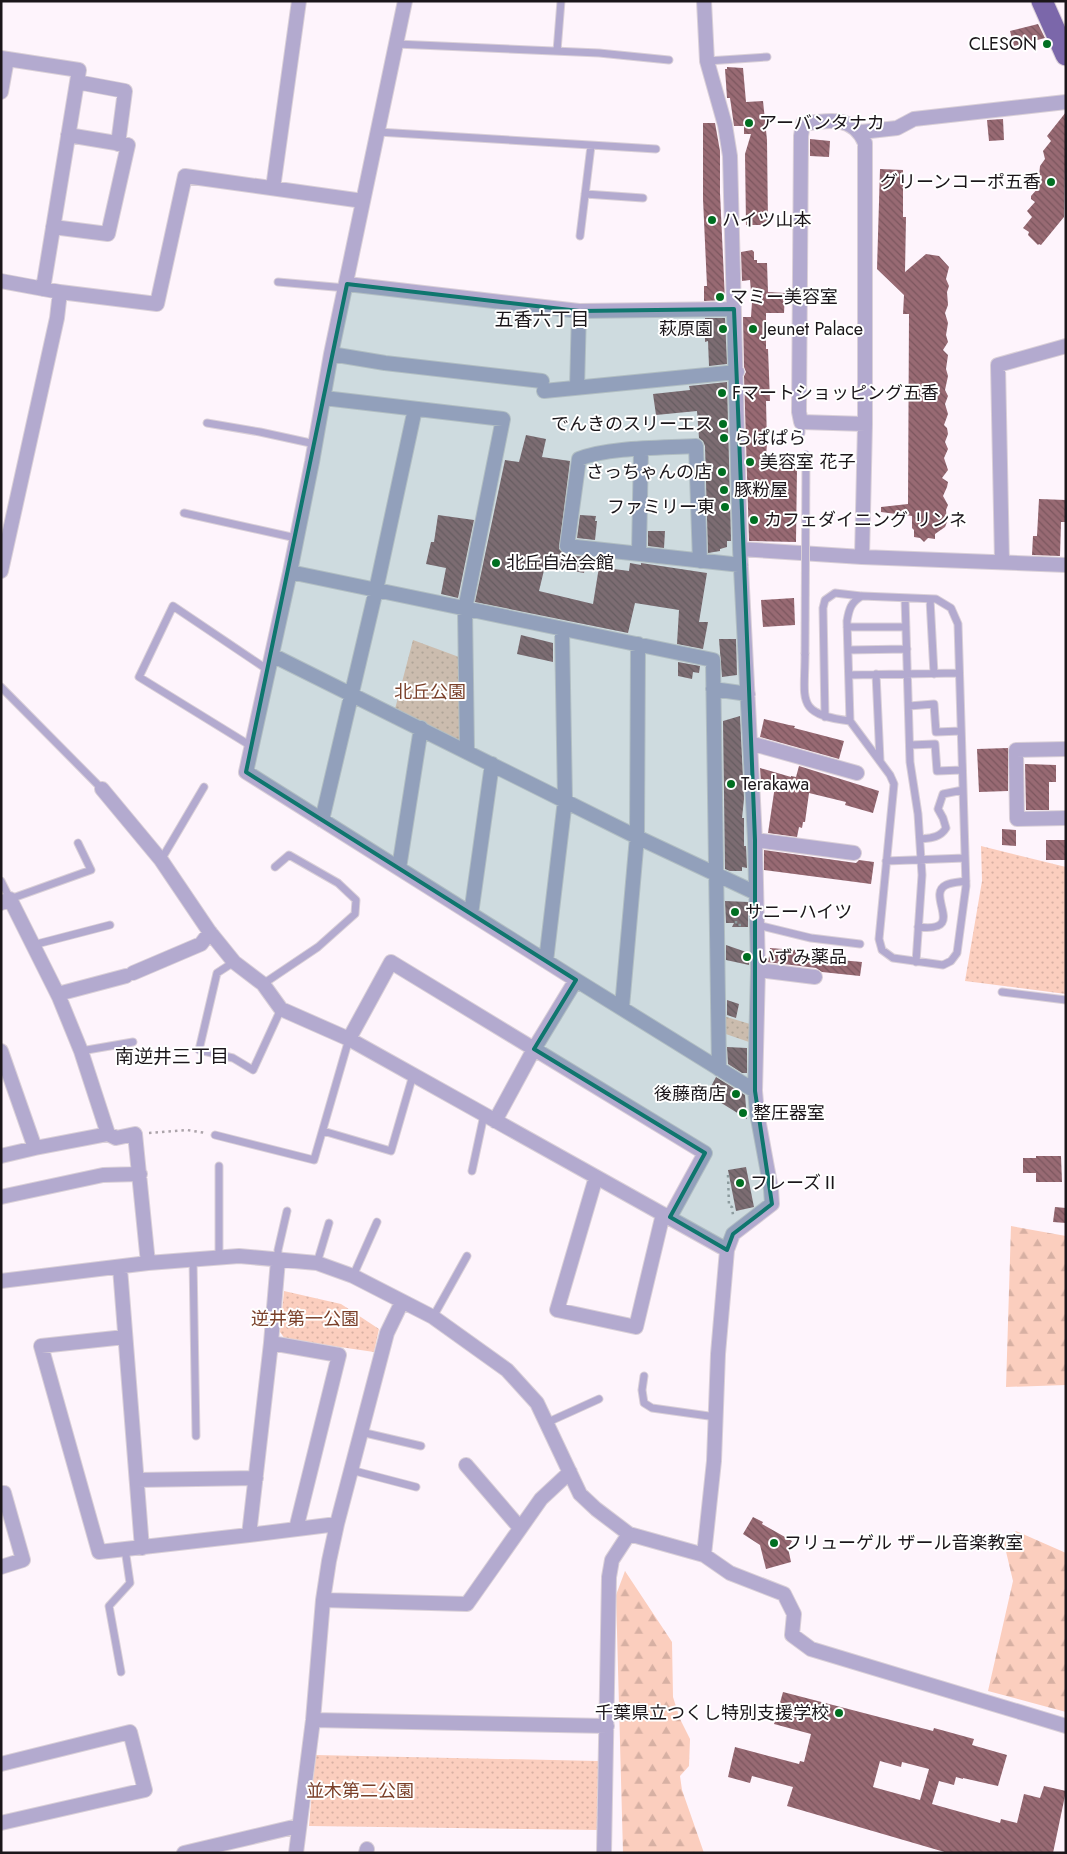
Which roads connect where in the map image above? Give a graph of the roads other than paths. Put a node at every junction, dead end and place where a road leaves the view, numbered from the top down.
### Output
1 (299, 1) edge
2 (405, 1) edge
3 (561, 1) edge
4 (704, 1) edge
5 (1042, 1) edge
6 (396, 44) junction
7 (557, 51) junction
8 (1066, 55) edge
9 (767, 57) dead end
10 (4, 59) edge
11 (669, 60) dead end
12 (707, 62) junction
13 (77, 82) junction
14 (1, 92) edge
15 (1066, 102) edge
16 (378, 132) junction
17 (860, 132) junction
18 (68, 135) junction
19 (118, 144) junction
20 (592, 146) junction
21 (656, 149) dead end
22 (273, 188) junction
23 (585, 194) junction
24 (643, 198) dead end
25 (363, 201) junction
26 (53, 226) junction
27 (580, 236) dead end
28 (1, 281) edge
29 (278, 282) dead end
30 (346, 286) junction
31 (43, 289) junction
32 (60, 292) junction
33 (734, 309) junction
34 (579, 311) junction
35 (1066, 346) edge
36 (332, 354) junction
37 (736, 372) junction
38 (577, 388) junction
39 (324, 398) junction
40 (415, 409) junction
41 (206, 423) dead end
42 (865, 424) junction
43 (315, 444) junction
44 (641, 449) junction
45 (806, 454) dead end
46 (184, 513) dead end
47 (296, 538) junction
48 (740, 549) junction
49 (639, 553) junction
50 (862, 557) junction
51 (700, 561) junction
52 (1002, 562) junction
53 (741, 565) junction
54 (1066, 565) edge
55 (1, 571) edge
56 (290, 572) junction
57 (376, 590) junction
58 (862, 596) junction
59 (906, 598) junction
60 (930, 599) junction
61 (465, 609) junction
62 (847, 627) junction
63 (906, 627) junction
64 (562, 630) junction
65 (638, 644) junction
66 (907, 649) junction
67 (848, 650) junction
68 (272, 655) junction
69 (268, 670) junction
70 (959, 673) junction
71 (876, 674) junction
72 (908, 674) junction
73 (934, 674) junction
74 (849, 675) junction
75 (1, 687) edge
76 (713, 689) junction
77 (350, 694) junction
78 (748, 694) junction
79 (909, 706) junction
80 (825, 717) junction
81 (850, 721) junction
82 (421, 728) junction
83 (961, 732) junction
84 (750, 743) junction
85 (910, 745) junction
86 (251, 746) junction
87 (1066, 749) edge
88 (468, 752) junction
89 (880, 760) junction
90 (492, 764) junction
91 (962, 770) junction
92 (856, 773) dead end
93 (204, 787) dead end
94 (102, 790) joint
95 (963, 790) junction
96 (565, 800) junction
97 (1066, 818) edge
98 (322, 820) junction
99 (637, 837) junction
100 (920, 838) junction
101 (755, 840) junction
102 (78, 843) dead end
103 (854, 853) dead end
104 (965, 858) junction
105 (161, 860) junction
106 (921, 860) junction
107 (886, 861) junction
108 (275, 867) dead end
109 (400, 868) junction
110 (715, 874) junction
111 (1, 881) edge
112 (966, 881) junction
113 (756, 893) junction
114 (6, 901) edge
115 (471, 914) junction
116 (110, 925) dead end
117 (752, 925) junction
118 (918, 927) junction
119 (210, 932) junction
120 (860, 944) dead end
121 (32, 945) junction
122 (546, 961) junction
123 (234, 962) junction
124 (916, 962) junction
125 (758, 970) junction
126 (815, 977) dead end
127 (576, 980) junction
128 (263, 984) junction
129 (1002, 992) dead end
130 (58, 994) junction
131 (1066, 1000) edge
132 (622, 1007) junction
133 (281, 1008) junction
134 (349, 1039) junction
135 (134, 1042) dead end
136 (534, 1049) junction
137 (1, 1051) edge
138 (81, 1051) junction
139 (719, 1069) junction
140 (413, 1075) junction
141 (755, 1091) junction
142 (490, 1118) junction
143 (323, 1131) junction
144 (108, 1134) junction
145 (215, 1135) road end
146 (35, 1148) junction
147 (1, 1156) edge
148 (219, 1166) dead end
149 (472, 1170) dead end
150 (140, 1174) junction
151 (596, 1177) junction
152 (1, 1197) edge
153 (287, 1211) dead end
154 (666, 1216) junction
155 (377, 1222) dead end
156 (329, 1223) dead end
157 (727, 1250) junction
158 (467, 1256) dead end
159 (219, 1257) junction
160 (193, 1259) junction
161 (278, 1260) junction
162 (317, 1263) junction
163 (148, 1264) junction
164 (120, 1268) junction
165 (353, 1276) junction
166 (1, 1281) edge
167 (402, 1302) junction
168 (433, 1317) junction
169 (125, 1337) junction
170 (271, 1343) junction
171 (644, 1376) dead end
172 (599, 1399) dead end
173 (716, 1417) junction
174 (546, 1423) junction
175 (361, 1432) junction
176 (196, 1436) dead end
177 (421, 1446) dead end
178 (466, 1465) dead end
179 (351, 1470) junction
180 (570, 1472) junction
181 (256, 1478) junction
182 (137, 1480) junction
183 (416, 1487) dead end
184 (1, 1493) edge
185 (337, 1524) junction
186 (520, 1528) junction
187 (296, 1529) junction
188 (629, 1534) junction
189 (249, 1535) junction
190 (142, 1548) junction
191 (125, 1550) junction
192 (704, 1554) junction
193 (1, 1567) edge
194 (323, 1600) junction
195 (122, 1672) dead end
196 (313, 1720) junction
197 (607, 1726) junction
198 (1066, 1726) edge
199 (1, 1764) edge
200 (1, 1823) edge
201 (298, 1826) junction
202 (184, 1853) edge
203 (296, 1853) edge
204 (604, 1853) edge

1 - 22 street
2 - 6 street
3 - 7 lane
4 - 12 street
5 - 8 main road
6 - 7 lane
6 - 16 street
7 - 11 lane
9 - 12 lane
10 - 13 street
10 - 14 street
12 - 33 street
13 - 18 street
13 - 19 street
15 - 17 street
16 - 20 lane
16 - 25 street
17 - 42 street
17 - 42 street
18 - 19 street
18 - 26 street
19 - 26 street
20 - 21 lane
20 - 23 lane
22 - 25 street
22 - 32 street
23 - 24 lane
23 - 27 lane
25 - 30 street
26 - 31 street
28 - 31 street
29 - 30 lane
30 - 34 street
30 - 36 street
31 - 32 street
32 - 55 street
33 - 34 street
33 - 37 street
34 - 38 street
35 - 52 street
36 - 38 street
36 - 39 street
37 - 38 street
37 - 48 street
39 - 40 street
39 - 43 street
40 - 57 street
40 - 61 street
41 - 43 lane
42 - 50 street
43 - 47 street
44 - 49 street
44 - 49 street
44 - 51 street
45 - 80 lane, bridge
46 - 47 lane
47 - 56 street
48 - 50 street
48 - 53 street
49 - 51 street
50 - 52 street
51 - 53 street
52 - 54 street
53 - 78 street
56 - 57 street
56 - 68 street
57 - 61 street
57 - 77 street
58 - 59 lane
58 - 62 lane
58 - 80 lane
59 - 60 lane
59 - 63 lane
60 - 70 lane
60 - 73 lane
61 - 64 street
61 - 88 street
62 - 63 lane
62 - 67 lane
63 - 66 lane
64 - 65 street
64 - 96 street
65 - 76 street
65 - 99 street
66 - 67 lane
66 - 72 lane
67 - 74 lane
68 - 69 street
68 - 77 street
69 - 86 street
69 - 86 lane
70 - 73 lane
70 - 83 lane
71 - 72 lane
71 - 74 lane
71 - 89 lane
72 - 73 lane
72 - 79 lane
74 - 81 lane
75 - 94 lane
76 - 78 street
76 - 110 street
77 - 82 street
77 - 98 street
78 - 84 street
79 - 83 lane
79 - 85 lane
80 - 81 lane
81 - 89 lane
82 - 88 street
82 - 109 street
83 - 91 lane
84 - 92 street
84 - 101 street
85 - 91 lane
85 - 100 lane
86 - 98 street
87 - 97 street
88 - 90 street
89 - 107 lane
90 - 96 street
90 - 115 street
91 - 95 lane
93 - 105 lane
94 - 105 street
95 - 100 lane
95 - 104 lane
96 - 99 street
96 - 122 street
98 - 109 street
99 - 110 street
99 - 132 street
100 - 106 lane
101 - 103 street
101 - 113 street
102 - 114 lane
104 - 106 lane
104 - 112 lane
105 - 119 street
106 - 107 lane
106 - 118 lane
107 - 124 lane
108 - 128 lane
109 - 115 street
110 - 113 street
110 - 139 street
111 - 114 lane
112 - 118 lane
112 - 124 lane
113 - 117 street
114 - 121 street
115 - 122 street
116 - 121 lane
117 - 120 lane
117 - 125 street
118 - 124 lane
119 - 123 street
119 - 130 street
121 - 130 street
122 - 127 street
123 - 128 street
123 - 133 lane
125 - 126 street
125 - 141 street
127 - 132 street
127 - 136 street
128 - 133 street
129 - 131 lane
130 - 138 street
132 - 139 street
133 - 134 street
134 - 136 street
134 - 140 street
134 - 143 lane
135 - 138 lane
136 - 142 street
136 - 154 street
137 - 146 street
138 - 144 street
139 - 141 street
140 - 142 street
140 - 143 lane
141 - 157 street
142 - 149 lane
142 - 151 street
143 - 145 lane
144 - 146 street
144 - 150 street
146 - 147 street
148 - 159 lane
150 - 152 street
150 - 163 street
151 - 154 street
151 - 154 street
153 - 161 lane
154 - 157 street
155 - 165 lane
156 - 162 lane
157 - 173 street
158 - 168 lane
159 - 160 street
159 - 161 street
160 - 163 street
160 - 176 lane
161 - 162 street
161 - 170 street
162 - 165 street
163 - 164 street
164 - 166 street
164 - 169 street
165 - 167 street
167 - 168 street
167 - 175 street
168 - 174 street
169 - 182 street
169 - 191 street
170 - 181 street
170 - 187 street
171 - 173 lane
172 - 174 lane
173 - 192 street
174 - 180 street
175 - 177 lane
175 - 179 street
178 - 186 street
179 - 183 lane
179 - 185 street
180 - 186 street
180 - 188 street
181 - 182 street
181 - 189 street
182 - 190 street
184 - 193 street
185 - 187 street
185 - 194 street
186 - 194 street
187 - 189 street
188 - 192 street
188 - 197 street
189 - 190 street
190 - 191 street
191 - 195 lane
192 - 198 street
194 - 196 street
196 - 197 street
196 - 201 street
197 - 204 street
199 - 200 street
201 - 202 street
201 - 203 street

